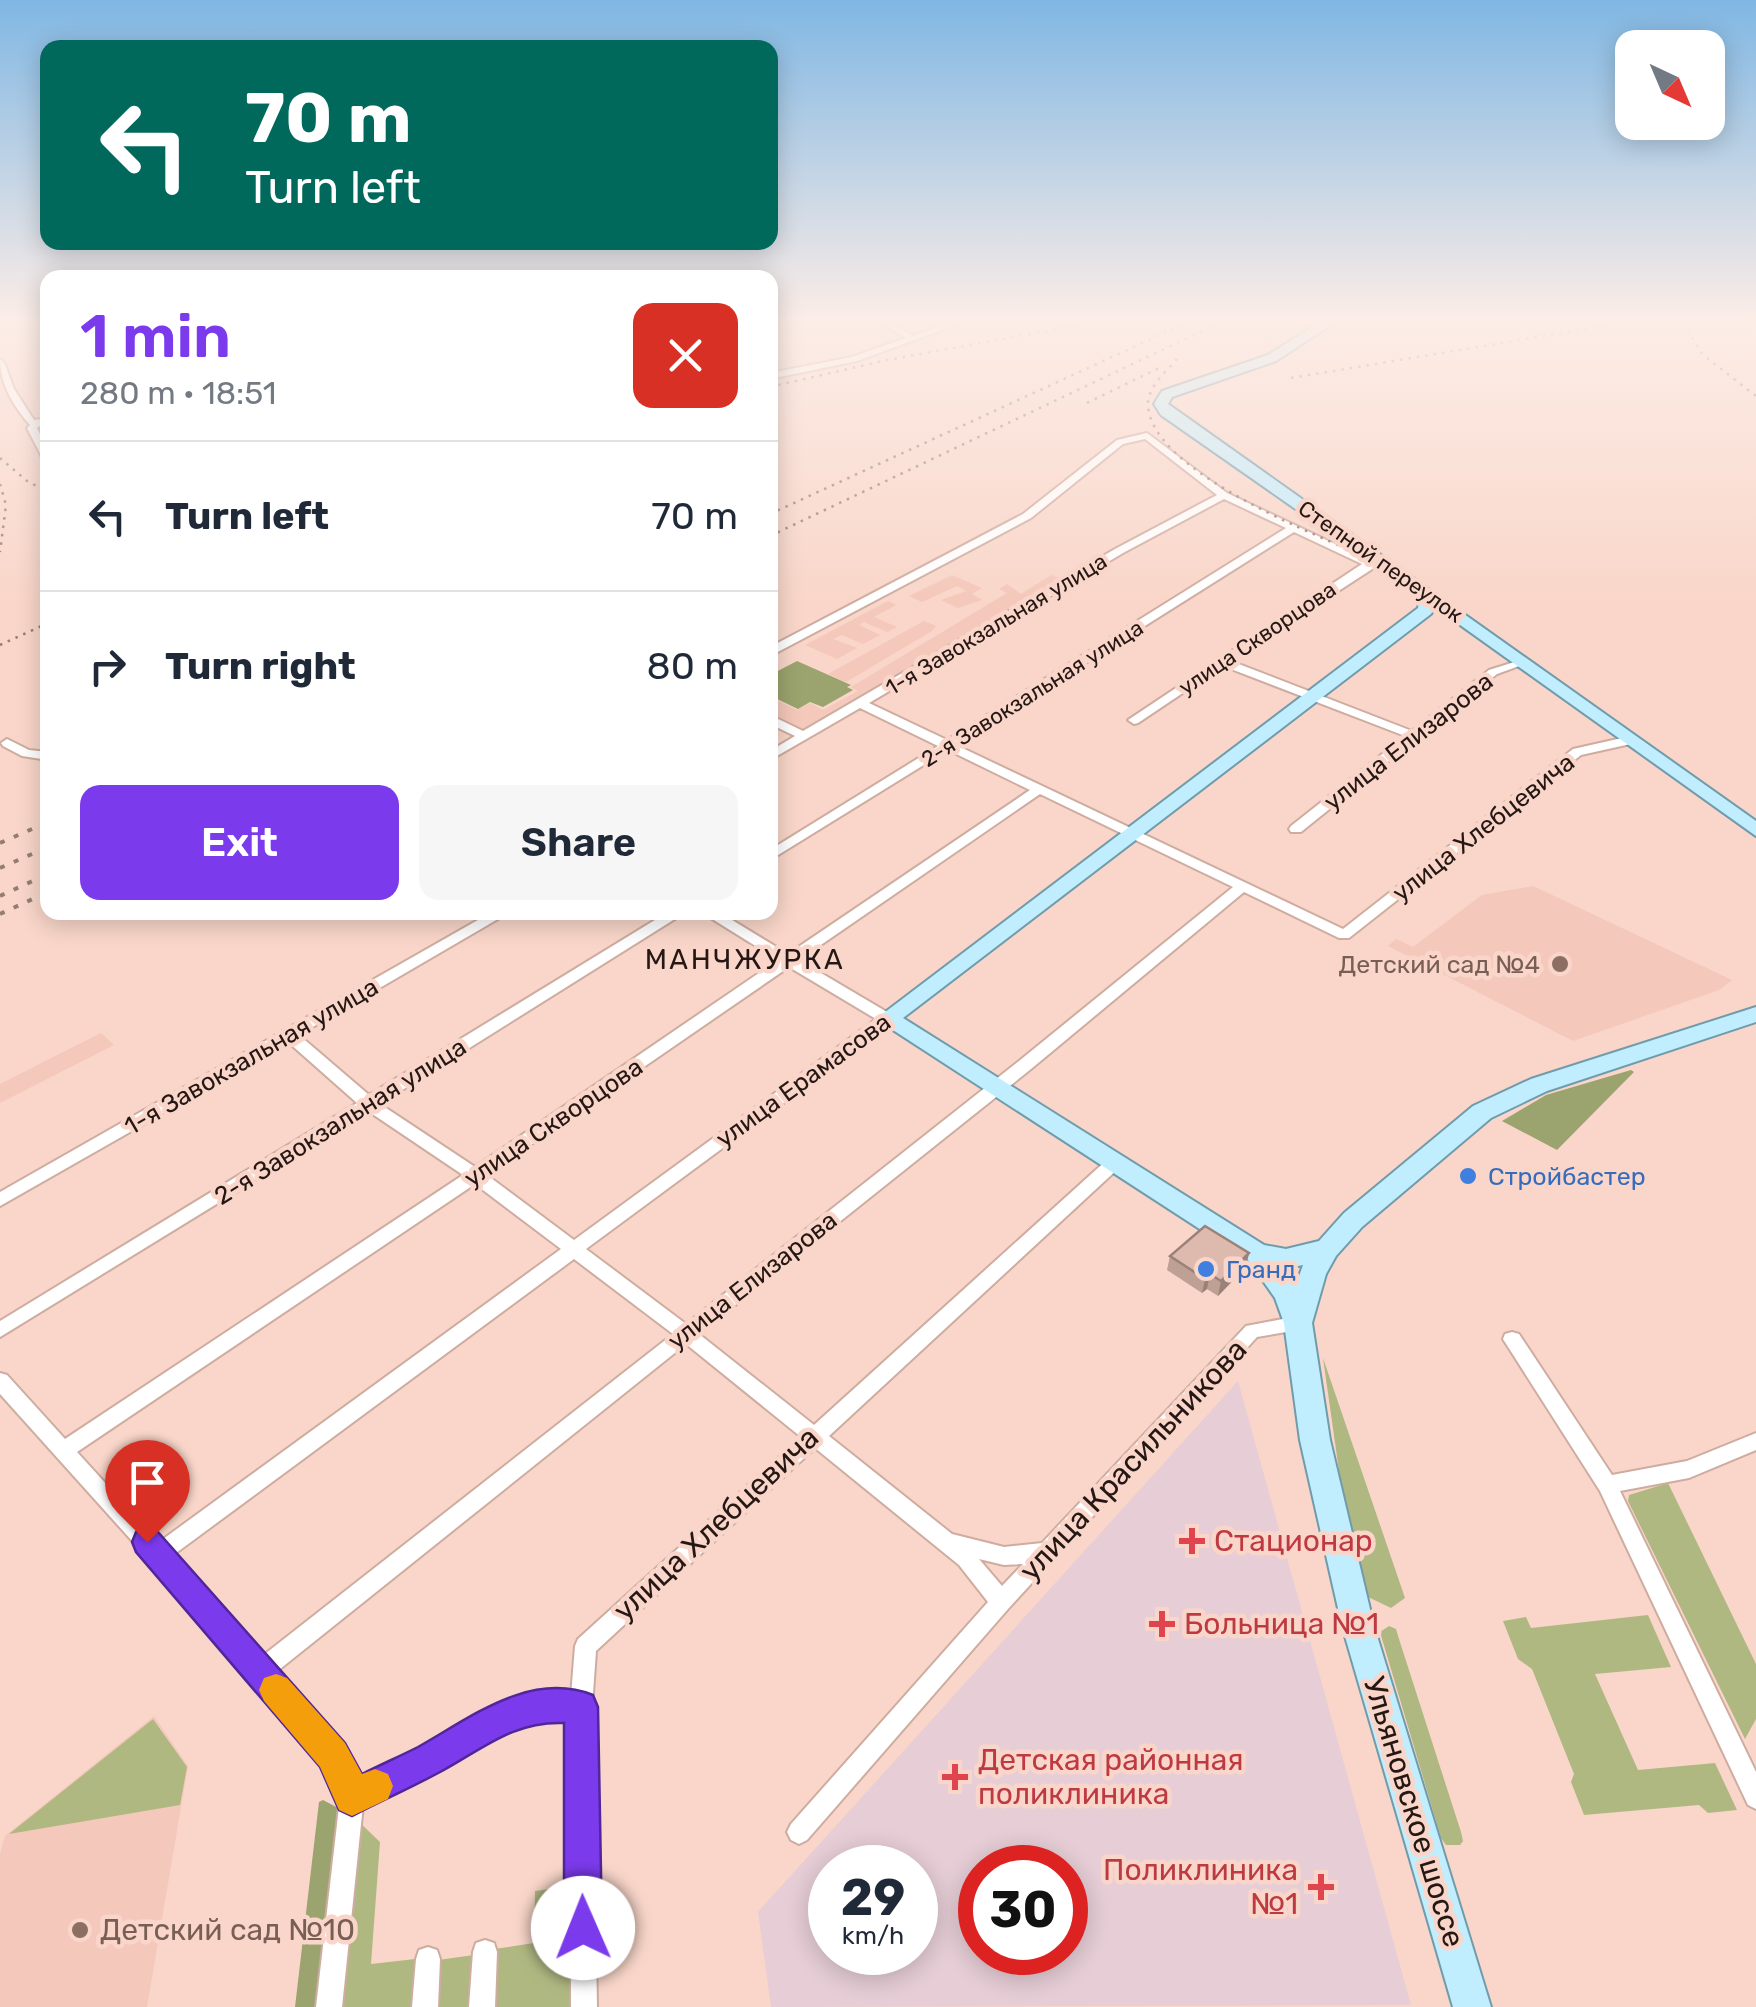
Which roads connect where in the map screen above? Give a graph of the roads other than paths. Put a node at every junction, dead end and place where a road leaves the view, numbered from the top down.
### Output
1 (1173, 417) edge
2 (38, 421) edge
3 (40, 444) edge
4 (1224, 495) junction
5 (1294, 528) junction
6 (1376, 562) junction
7 (1426, 602) junction
8 (778, 648) edge
9 (1222, 662) junction
10 (1524, 662) junction
11 (1313, 697) junction
12 (861, 704) junction
13 (1134, 720) dead end
14 (778, 723) edge
15 (1412, 735) junction
16 (804, 736) junction
17 (1631, 740) junction
18 (8, 743) dead end
19 (949, 746) junction
20 (778, 751) edge
21 (40, 755) edge
22 (1038, 789) junction
23 (1296, 829) dead end
24 (1756, 830) edge
25 (1133, 834) junction
26 (778, 851) edge
27 (1243, 886) junction
28 (489, 920) edge
29 (666, 920) edge
30 (721, 920) edge
31 (788, 960) junction
32 (1756, 1014) edge
33 (887, 1018) junction
34 (288, 1034) junction
35 (998, 1086) junction
36 (369, 1104) junction
37 (1115, 1162) junction
38 (475, 1175) junction
39 (0, 1200) edge
40 (573, 1249) junction
41 (1327, 1249) junction
42 (1258, 1254) junction
43 (1298, 1323) junction
44 (0, 1330) edge
45 (685, 1333) junction
46 (1512, 1339) dead end
47 (0, 1382) edge
48 (812, 1435) junction
49 (1756, 1441) edge
50 (64, 1450) junction
51 (1607, 1485) junction
52 (943, 1539) junction
53 (1048, 1552) junction
54 (158, 1554) junction
55 (1001, 1602) junction
56 (260, 1672) junction
57 (581, 1707) junction
58 (1756, 1797) edge
59 (352, 1798) junction
60 (799, 1832) dead end
61 (484, 1952) dead end
62 (428, 1959) dead end
63 (328, 2007) edge
64 (425, 2007) edge
65 (482, 2007) edge
66 (584, 2007) edge
67 (1472, 2007) edge

1 - 6 main road, Степной переулок
2 - 3 street
4 - 5 street
4 - 8 street
4 - 12 street, 1-я Завокзальная улица
5 - 6 street
5 - 19 street, 2-я Завокзальная улица
6 - 7 main road, Степной переулок
6 - 9 street, улица Скворцова
7 - 10 main road, Степной переулок
7 - 11 main road, улица Ерамасова
9 - 11 street
9 - 13 street, улица Скворцова
10 - 15 street, улица Елизарова
10 - 17 main road, Степной переулок
11 - 15 street
11 - 25 main road, улица Ерамасова
12 - 16 street, 1-я Завокзальная улица
12 - 19 street
14 - 16 street
15 - 23 street, улица Елизарова
16 - 20 street, 1-я Завокзальная улица
17 - 24 main road, Степной переулок
17 - 27 street, улица Хлебцевича
18 - 21 street
19 - 22 street
19 - 26 street, 2-я Завокзальная улица
22 - 25 street
22 - 31 street, улица Скворцова
25 - 27 street
25 - 33 main road, улица Ерамасова
27 - 35 street, улица Елизарова
28 - 34 street, 1-я Завокзальная улица
29 - 36 street, 2-я Завокзальная улица
30 - 31 street
31 - 33 street
31 - 38 street, улица Скворцова
32 - 41 main road
33 - 35 main road
33 - 40 street, улица Ерамасова
34 - 36 street
34 - 39 street, 1-я Завокзальная улица
35 - 37 main road
35 - 45 street, улица Елизарова
36 - 38 street
36 - 44 street, 2-я Завокзальная улица
37 - 42 main road
37 - 48 street, улица Хлебцевича
38 - 40 street
38 - 50 street, улица Скворцова
40 - 45 street
40 - 54 street, улица Ерамасова
41 - 42 main road
41 - 43 main road
42 - 43 main road
43 - 53 street, улица Красильникова
43 - 67 main road, Ульяновское шоссе
45 - 48 street
45 - 56 street, улица Елизарова
46 - 51 street
47 - 50 street
48 - 52 street
48 - 57 street, улица Хлебцевича
49 - 51 street
50 - 54 street
51 - 58 street
52 - 53 street
52 - 55 street
53 - 55 street, улица Красильникова
54 - 56 street
55 - 60 street, улица Красильникова
56 - 59 street
57 - 59 street
57 - 66 street, улица Хлебцевича
59 - 63 street
61 - 65 street
62 - 64 street

